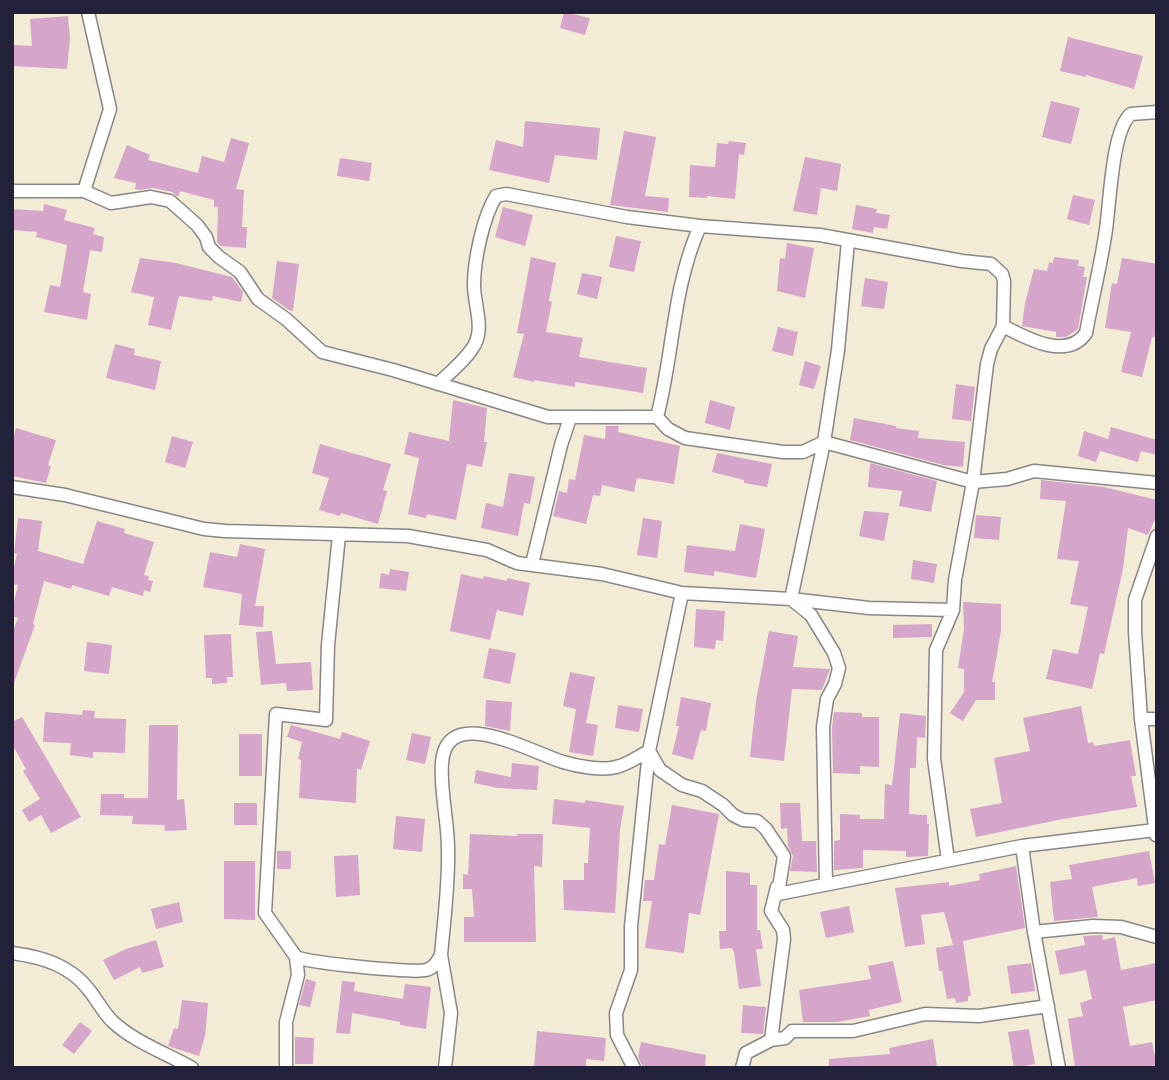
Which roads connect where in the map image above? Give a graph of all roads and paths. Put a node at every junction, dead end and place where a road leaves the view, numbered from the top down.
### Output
1 (88, 12) edge
2 (1157, 112) edge
3 (12, 191) edge
4 (83, 191) junction
5 (700, 226) junction
6 (848, 240) junction
7 (1003, 326) junction
8 (438, 384) junction
9 (657, 417) junction
10 (570, 418) junction
11 (824, 442) junction
12 (974, 482) junction
13 (1157, 484) edge
14 (12, 487) edge
15 (339, 535) junction
16 (1157, 536) edge
17 (533, 564) junction
18 (681, 593) junction
19 (791, 599) junction
20 (953, 610) junction
21 (1141, 719) junction
22 (1157, 719) edge
23 (649, 751) junction
24 (1156, 834) edge
25 (1022, 846) junction
26 (784, 856) junction
27 (948, 860) junction
28 (826, 884) junction
29 (1034, 932) junction
30 (1157, 937) edge
31 (12, 953) edge
32 (441, 955) junction
33 (296, 957) junction
34 (1048, 1006) junction
35 (771, 1040) junction
36 (192, 1068) edge
37 (286, 1068) edge
38 (445, 1068) edge
39 (634, 1068) edge
40 (742, 1068) edge
41 (1059, 1068) edge

1 - 4 street
2 - 7 street
3 - 4 street
4 - 8 street
5 - 6 street
5 - 8 street
5 - 9 street
6 - 7 street
6 - 11 street
7 - 12 street
8 - 10 street
9 - 10 street
9 - 11 street
10 - 17 street
11 - 12 street
11 - 19 street
12 - 13 street
12 - 20 street
14 - 15 street
15 - 17 street
15 - 33 street
16 - 21 street
17 - 18 street
18 - 19 street
18 - 23 street
19 - 20 street
19 - 28 street
20 - 27 street
21 - 22 street
21 - 24 street
23 - 26 street
23 - 32 street
23 - 39 street
24 - 25 street
25 - 27 street
25 - 29 street
26 - 28 street
26 - 35 street
27 - 28 street
29 - 30 street
29 - 34 street
31 - 36 street
32 - 33 street
32 - 38 street
33 - 37 street
34 - 35 street
34 - 41 street
35 - 40 street

